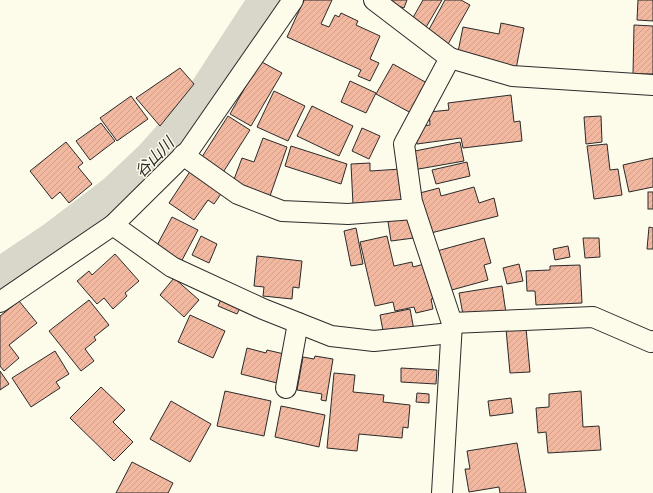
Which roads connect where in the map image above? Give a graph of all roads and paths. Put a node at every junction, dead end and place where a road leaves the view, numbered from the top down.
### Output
1 (293, 0) edge
2 (374, 0) edge
3 (450, 58) junction
4 (653, 85) edge
5 (183, 156) junction
6 (414, 208) junction
7 (113, 225) junction
8 (0, 302) edge
9 (298, 323) junction
10 (451, 328) junction
11 (653, 341) edge
12 (286, 388) dead end
13 (442, 493) edge

1 - 5 street
2 - 3 street
3 - 4 street
3 - 6 street
5 - 6 street
5 - 7 street
6 - 10 street
7 - 8 street
7 - 9 street
9 - 10 street
9 - 12 street
10 - 11 street
10 - 13 street

